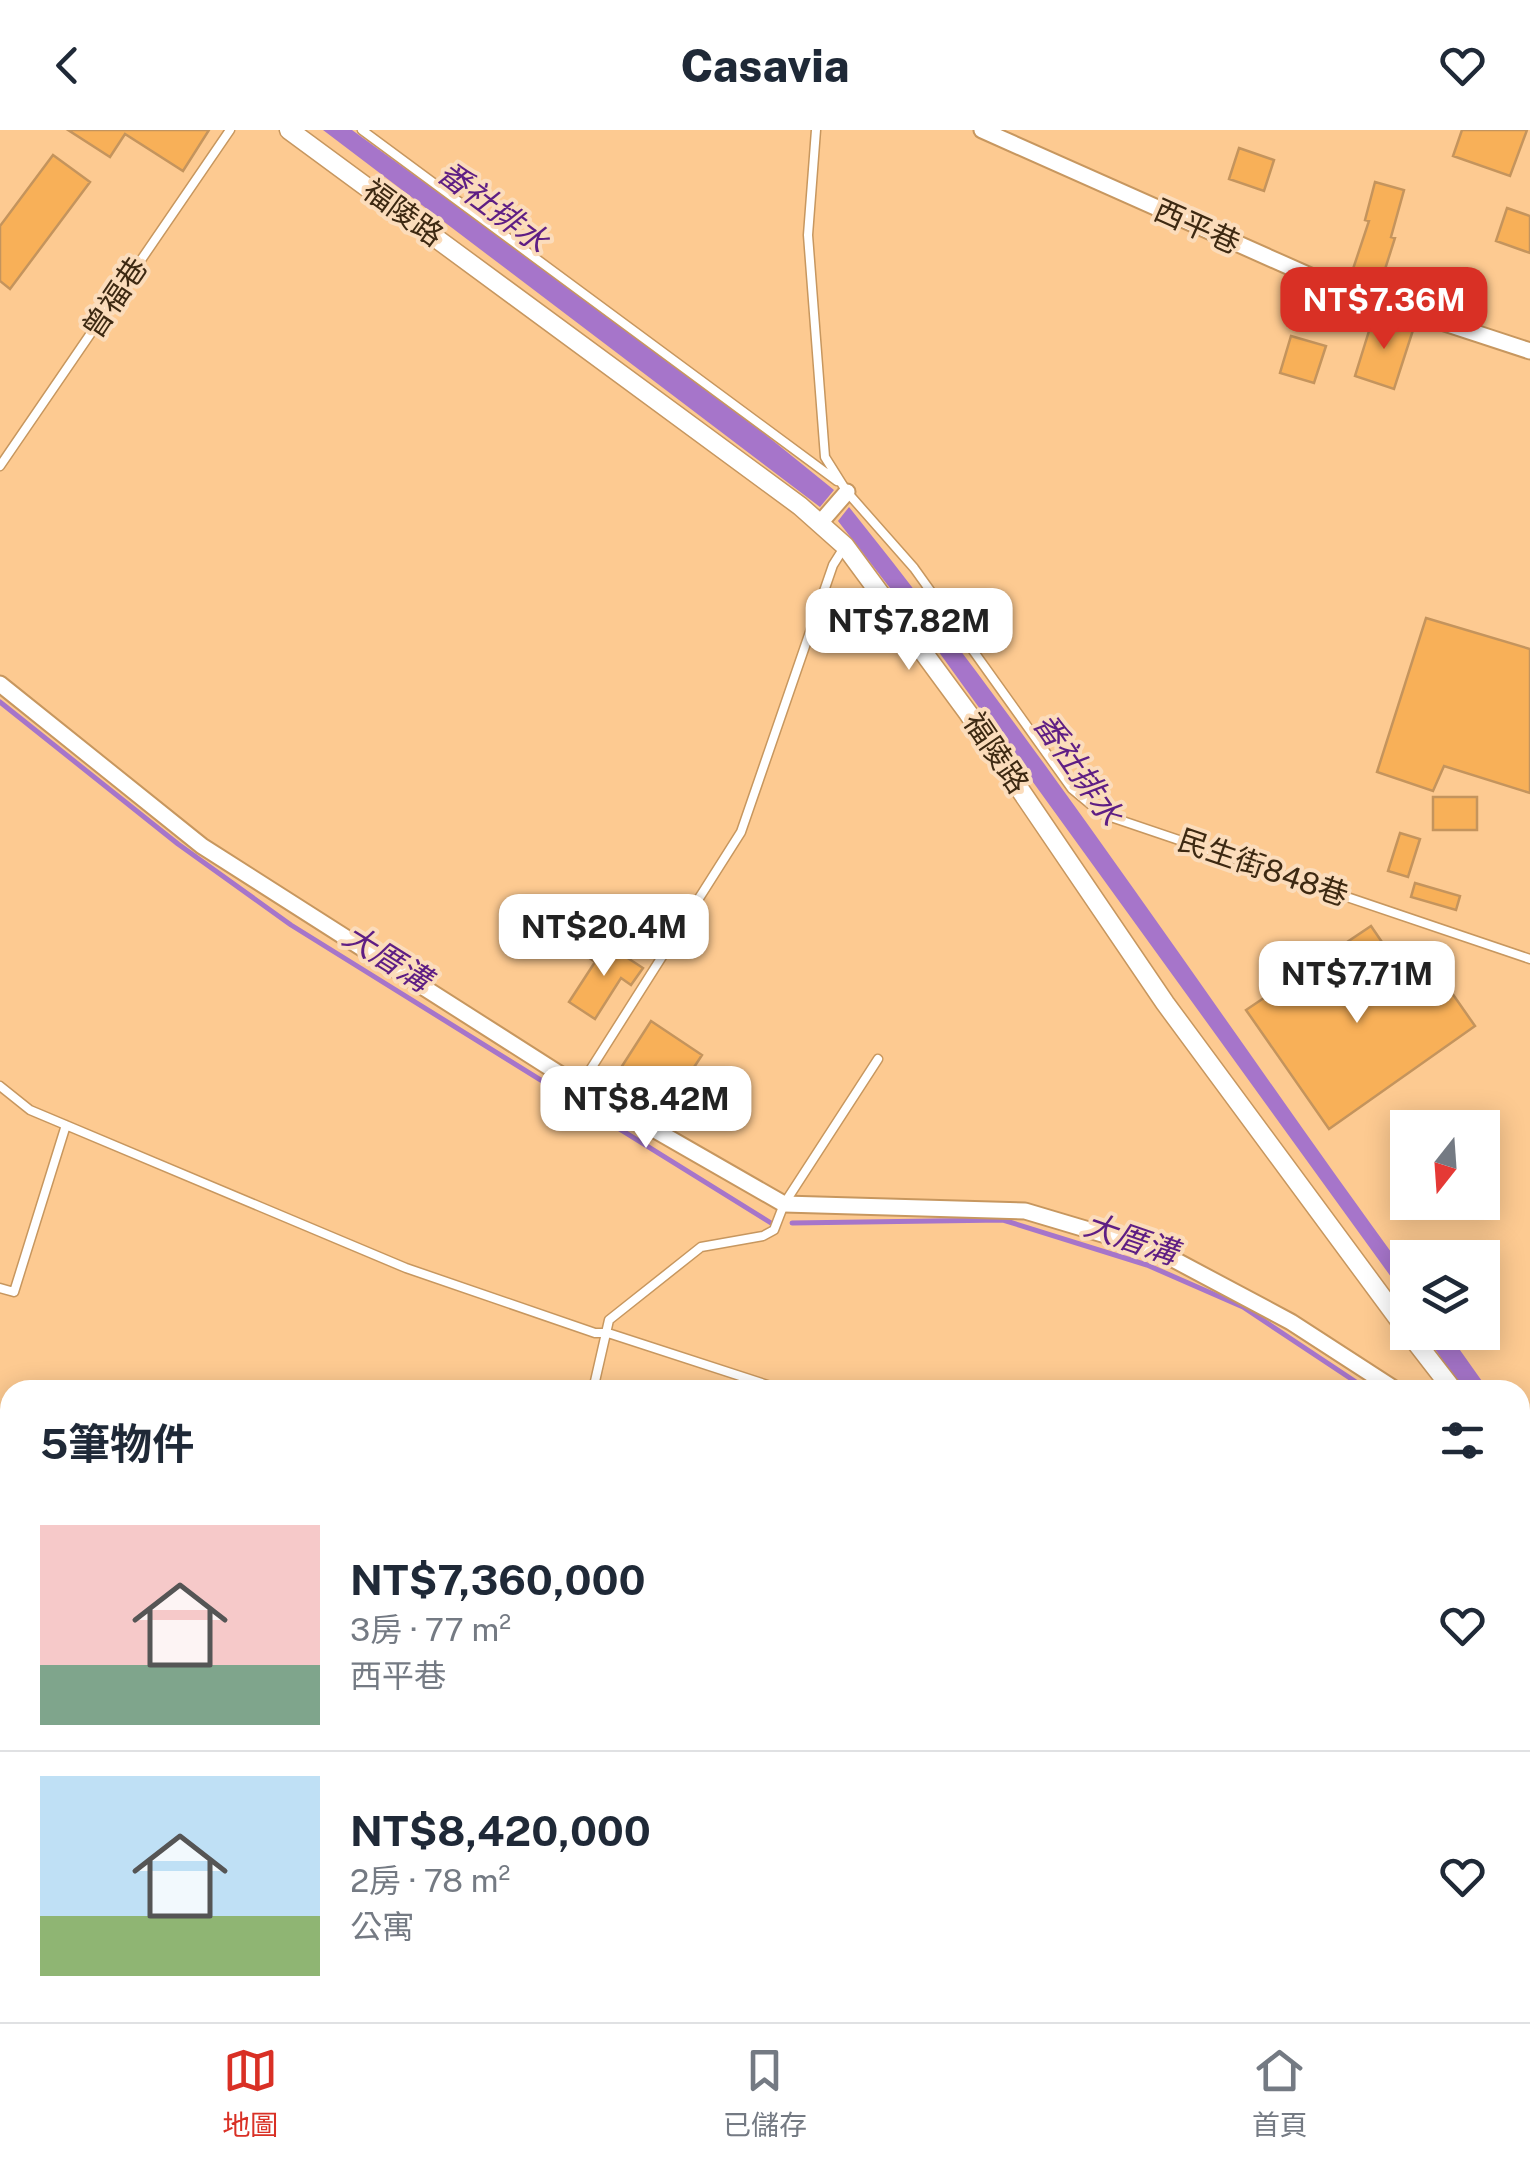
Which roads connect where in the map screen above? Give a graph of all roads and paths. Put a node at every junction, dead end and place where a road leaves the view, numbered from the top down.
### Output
1 (230, 130) edge
2 (289, 130) edge
3 (362, 130) edge
4 (816, 130) edge
5 (982, 130) edge
6 (1530, 351) edge
7 (0, 466) edge
8 (844, 488) junction
9 (820, 523) junction
10 (845, 546) junction
11 (0, 684) edge
12 (1530, 959) edge
13 (878, 1059) dead end
14 (0, 1086) edge
15 (580, 1087) junction
16 (66, 1125) junction
17 (784, 1204) junction
18 (0, 1288) edge
19 (1390, 1308) edge
20 (608, 1332) junction
21 (1422, 1350) edge
22 (595, 1380) edge
23 (754, 1380) edge
24 (1381, 1380) edge
25 (1445, 1380) edge

1 - 7 lane, 曾福巷
2 - 9 street, 福陵路
3 - 8 lane
4 - 8 lane
5 - 6 street, 西平巷
8 - 9 street
8 - 12 lane, 民生街848巷
9 - 10 street, 福陵路
10 - 15 lane
10 - 19 street, 福陵路
11 - 15 street
13 - 17 lane
14 - 16 lane
15 - 17 street
16 - 18 lane
16 - 20 lane
17 - 20 lane
17 - 24 street
20 - 22 lane
20 - 23 lane
21 - 25 street, 福陵路

